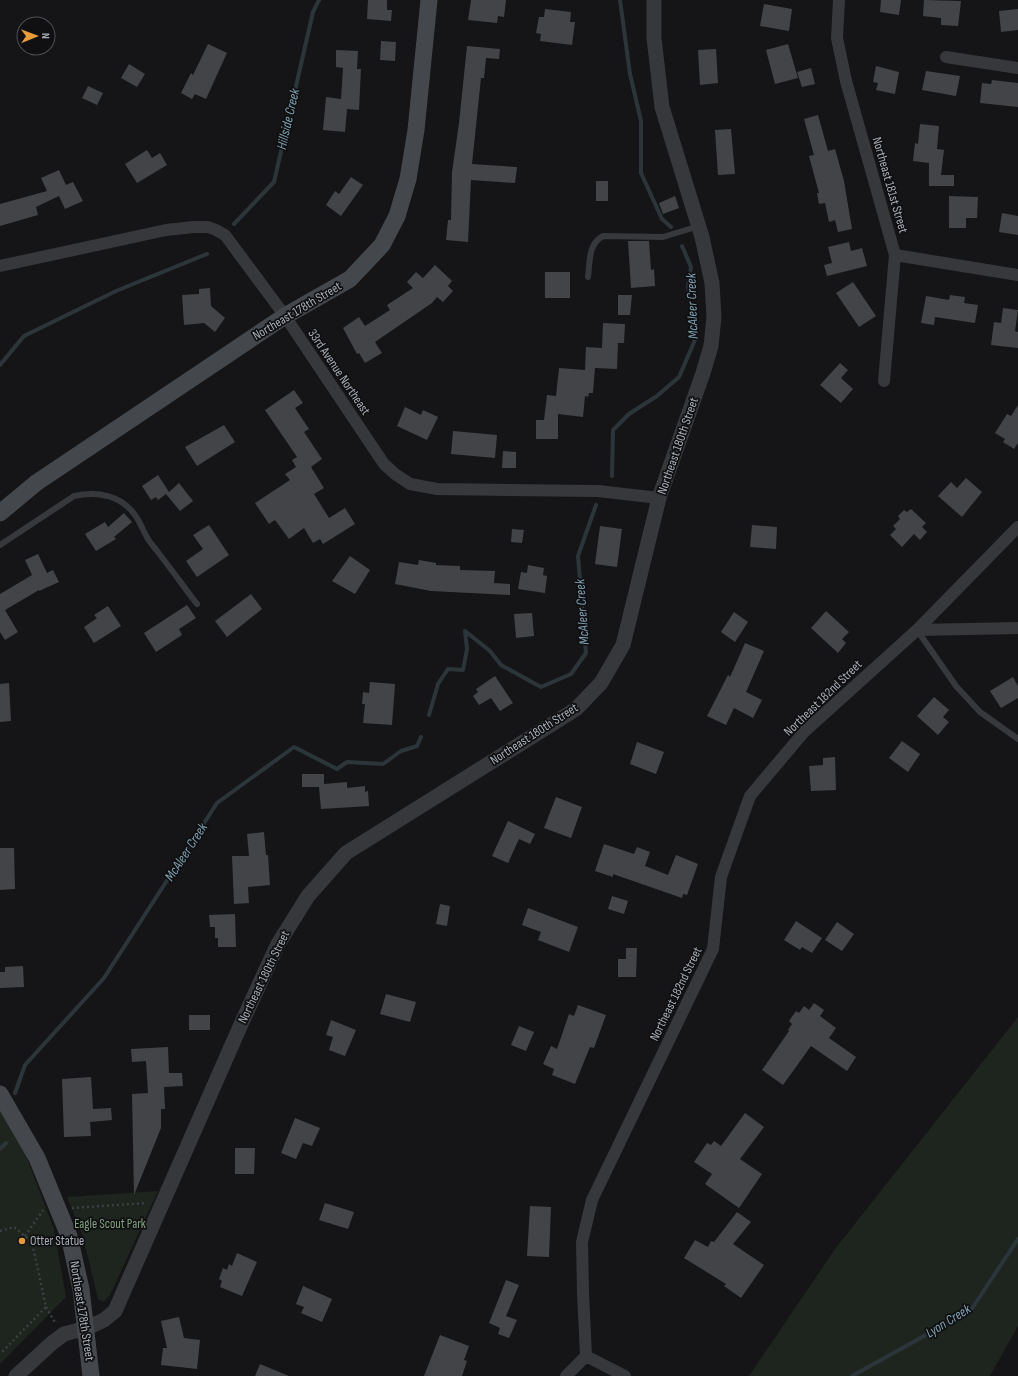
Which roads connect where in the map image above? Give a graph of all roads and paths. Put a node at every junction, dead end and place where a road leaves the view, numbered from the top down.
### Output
1 (429, 0) edge
2 (654, 0) edge
3 (839, 0) edge
4 (946, 57) dead end
5 (1018, 68) edge
6 (699, 226) junction
7 (895, 255) junction
8 (0, 266) edge
9 (1018, 275) edge
10 (588, 277) dead end
11 (285, 316) junction
12 (884, 381) dead end
13 (659, 498) junction
14 (0, 513) edge
15 (1018, 527) edge
16 (0, 545) edge
17 (197, 604) dead end
18 (1018, 628) edge
19 (917, 630) junction
20 (1018, 739) edge
21 (0, 1094) edge
22 (54, 1201) junction
23 (163, 1202) junction
24 (0, 1232) edge
25 (25, 1236) junction
26 (46, 1307) junction
27 (87, 1328) junction
28 (64, 1334) junction
29 (0, 1354) edge
30 (586, 1356) junction
31 (16, 1376) edge
32 (91, 1376) edge
33 (566, 1376) edge
34 (625, 1376) edge

1 - 11 main road, Northeast 178th Street
2 - 6 street, Northeast 180th Street
3 - 7 street, Northeast 181st Street
4 - 5 street
6 - 10 lane
6 - 13 street, Northeast 180th Street
7 - 9 street
7 - 12 street, Northeast 181st Street
8 - 11 street, 33rd Avenue Northeast
11 - 13 street, 33rd Avenue Northeast
11 - 14 main road, Northeast 178th Street
13 - 23 street, Northeast 180th Street
15 - 19 street, Northeast 182nd Street
16 - 17 lane
18 - 19 street
19 - 20 lane
19 - 30 street, Northeast 182nd Street
21 - 22 main road, Northeast 178th Street
22 - 23 path
22 - 25 path
22 - 27 main road, Northeast 178th Street
23 - 27 street, Northeast 180th Street
24 - 25 path
25 - 26 path
26 - 28 path
26 - 29 path
27 - 28 street, Northeast 180th Street
27 - 32 main road, Northeast 178th Street
28 - 31 street
30 - 33 street
30 - 34 street

